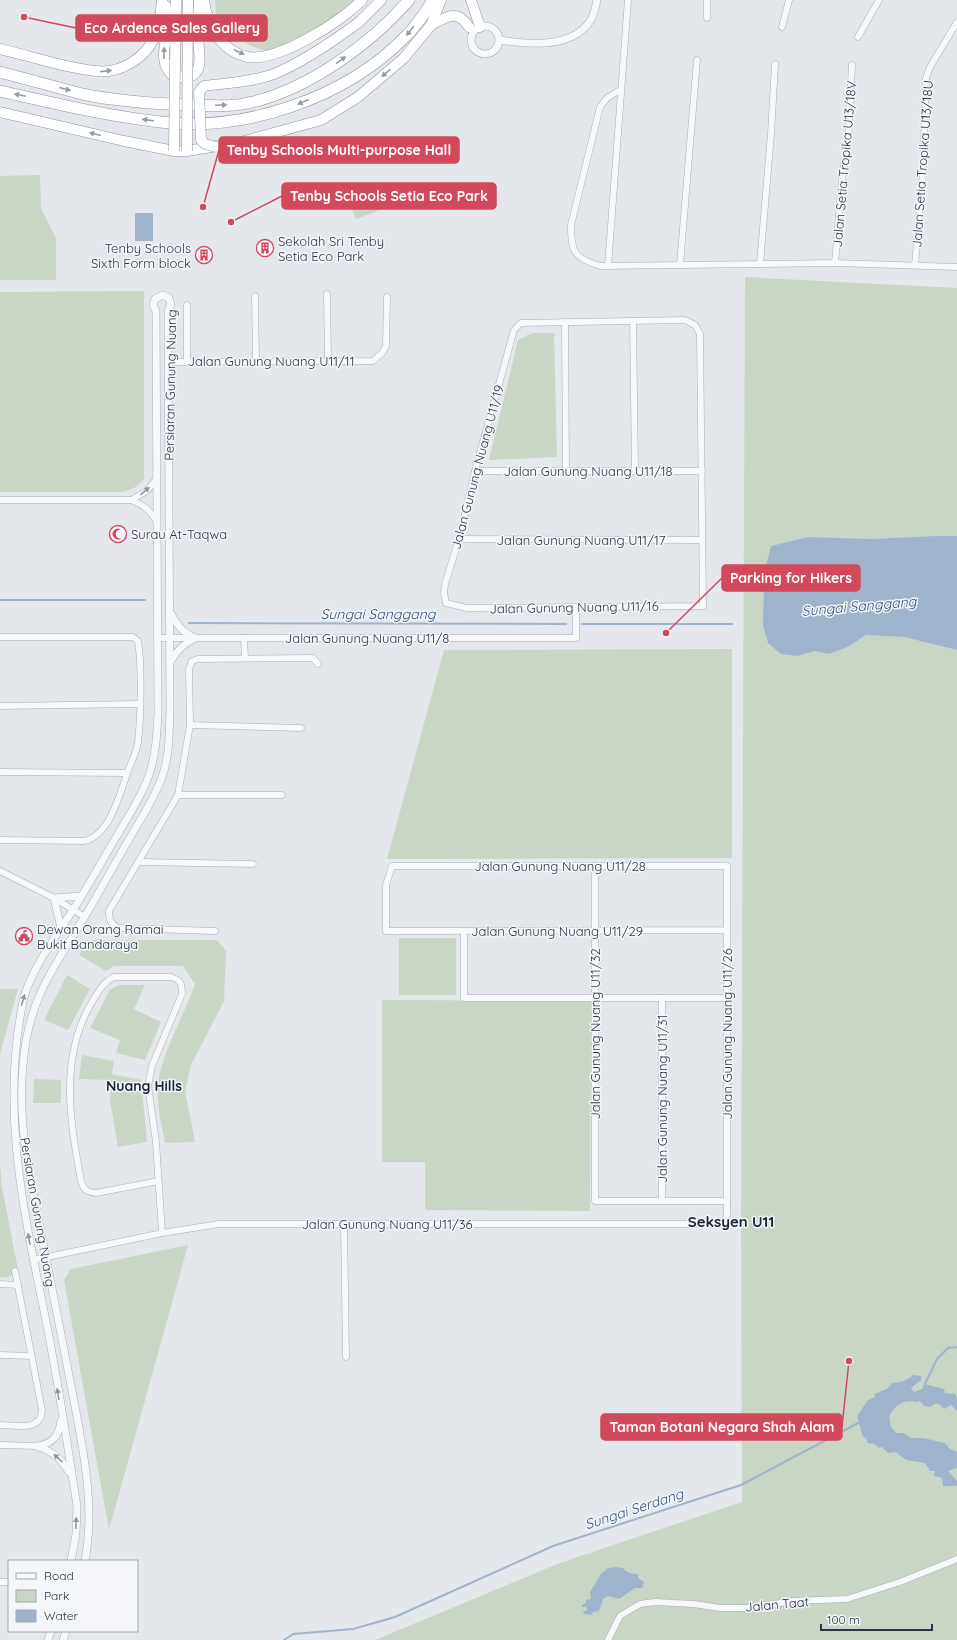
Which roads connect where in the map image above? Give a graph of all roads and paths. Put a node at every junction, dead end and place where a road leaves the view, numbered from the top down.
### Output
1 (162, 0) edge
2 (166, 0) edge
3 (176, 0) edge
4 (188, 0) edge
5 (199, 0) edge
6 (204, 0) edge
7 (362, 0) edge
8 (381, 0) edge
9 (409, 0) edge
10 (433, 0) edge
11 (441, 0) edge
12 (471, 0) edge
13 (597, 0) edge
14 (628, 0) edge
15 (707, 0) edge
16 (789, 0) edge
17 (879, 0) edge
18 (707, 18) dead end
19 (957, 22) edge
20 (432, 25) junction
21 (469, 27) dead end
22 (480, 27) junction
23 (782, 27) dead end
24 (858, 37) dead end
25 (500, 40) junction
26 (0, 49) edge
27 (697, 60) dead end
28 (775, 64) dead end
29 (852, 65) dead end
30 (0, 72) edge
31 (620, 90) junction
32 (0, 91) edge
33 (0, 112) edge
34 (216, 147) junction
35 (174, 150) junction
36 (187, 151) junction
37 (835, 263) junction
38 (760, 264) junction
39 (680, 265) junction
40 (915, 265) junction
41 (608, 266) junction
42 (957, 267) edge
43 (327, 294) dead end
44 (254, 296) dead end
45 (387, 297) dead end
46 (187, 305) dead end
47 (633, 321) junction
48 (565, 322) junction
49 (328, 361) junction
50 (168, 362) junction
51 (187, 362) junction
52 (256, 362) junction
53 (475, 471) junction
54 (566, 471) junction
55 (635, 471) junction
56 (702, 471) junction
57 (157, 478) junction
58 (0, 500) edge
59 (131, 500) junction
60 (157, 522) junction
61 (459, 539) junction
62 (702, 540) junction
63 (446, 603) joint
64 (576, 607) junction
65 (170, 612) junction
66 (0, 637) edge
67 (158, 638) junction
68 (170, 638) junction
69 (195, 638) junction
70 (244, 638) junction
71 (245, 658) junction
72 (170, 662) junction
73 (318, 664) dead end
74 (139, 704) junction
75 (0, 706) edge
76 (190, 726) junction
77 (301, 728) dead end
78 (0, 772) edge
79 (127, 773) junction
80 (178, 795) junction
81 (282, 795) dead end
82 (0, 840) edge
83 (139, 862) junction
84 (253, 864) dead end
85 (595, 866) junction
86 (727, 866) joint
87 (0, 871) edge
88 (81, 896) junction
89 (54, 898) junction
90 (73, 910) junction
91 (85, 917) junction
92 (61, 928) junction
93 (595, 930) junction
94 (727, 930) junction
95 (215, 931) dead end
96 (386, 931) joint
97 (464, 931) junction
98 (595, 998) junction
99 (662, 998) junction
100 (727, 998) junction
101 (159, 1181) junction
102 (662, 1201) junction
103 (727, 1201) junction
104 (344, 1224) junction
105 (162, 1234) junction
106 (46, 1257) junction
107 (32, 1260) junction
108 (15, 1271) dead end
109 (0, 1284) edge
110 (18, 1285) junction
111 (0, 1355) edge
112 (31, 1356) junction
113 (346, 1357) dead end
114 (62, 1416) junction
115 (0, 1425) edge
116 (0, 1445) edge
117 (36, 1446) junction
118 (72, 1478) junction
119 (957, 1559) edge
120 (70, 1560) edge
121 (85, 1560) edge
122 (608, 1640) edge

26 -> 1 highway
5 -> 2 highway
3 - 35 highway, bridge
4 - 36 highway, bridge
6 -> 7 highway
8 - 34 highway, bridge
30 -> 9 highway
10 -> 32 highway
11 - 20 highway
12 - 22 highway
13 - 25 street
14 - 31 street
15 - 18 street
16 - 23 street
17 - 24 street
19 - 40 street, Jalan Setia Tropika U13/18U
20 - 21 highway
20 -> 34 highway
22 - 25 street
22 - 25 street
27 - 39 street
28 - 38 street
29 - 37 street, Jalan Setia Tropika U13/18V
31 - 41 street
31 - 41 street
35 -> 33 highway
34 - 36 highway, bridge
35 - 36 highway
37 - 38 street
37 - 40 street
38 - 39 street
39 - 41 street
40 - 42 street
43 - 49 street
44 - 52 street
45 - 49 street, Jalan Gunung Nuang U11/11
46 - 51 street
47 - 48 street
47 - 55 street
47 - 56 street
48 - 53 street, Jalan Gunung Nuang U11/19
48 - 54 street
49 - 52 street, Jalan Gunung Nuang U11/11
50 - 51 street, Jalan Gunung Nuang U11/11
50 - 57 street, Persiaran Gunung Nuang
50 - 65 street, Persiaran Gunung Nuang
51 - 52 street, Jalan Gunung Nuang U11/11
53 - 54 street, Jalan Gunung Nuang U11/18
53 - 61 street, Jalan Gunung Nuang U11/19
54 - 55 street, Jalan Gunung Nuang U11/18
55 - 56 street, Jalan Gunung Nuang U11/18
56 - 62 street
59 -> 57 street
57 - 60 street, Persiaran Gunung Nuang
58 - 59 street
59 - 60 street
60 - 67 street, Persiaran Gunung Nuang
61 - 62 street, Jalan Gunung Nuang U11/17
61 - 63 street, Jalan Gunung Nuang U11/19
62 - 64 street, Jalan Gunung Nuang U11/16
63 - 64 street, Jalan Gunung Nuang U11/16
64 - 70 street, Jalan Gunung Nuang U11/8
65 - 68 street, Persiaran Gunung Nuang
65 - 69 street
66 - 74 street
67 - 68 street, Jalan Gunung Nuang U11/8
67 - 88 street, Persiaran Gunung Nuang
68 - 69 street, Jalan Gunung Nuang U11/8
68 - 72 street, Persiaran Gunung Nuang
69 - 70 street, Jalan Gunung Nuang U11/8
69 - 72 street
70 - 71 street
71 - 73 street
71 - 76 street
72 - 91 street, Persiaran Gunung Nuang
74 - 75 street
74 - 79 street
76 - 77 street
76 - 80 street
78 - 79 street
79 - 82 street
80 - 81 street
80 - 83 street
83 - 84 street
83 - 95 street
85 - 86 street, Jalan Gunung Nuang U11/28
85 - 93 street, Jalan Gunung Nuang U11/32
85 - 96 street, Jalan Gunung Nuang U11/28
86 - 94 street, Jalan Gunung Nuang U11/26
87 - 89 street
88 - 89 street
88 - 90 street, Persiaran Gunung Nuang
89 - 90 street
89 - 92 street
90 - 91 street
90 - 92 street, Persiaran Gunung Nuang
91 - 106 street, Persiaran Gunung Nuang
107 -> 92 street, Persiaran Gunung Nuang
93 - 94 street, Jalan Gunung Nuang U11/29
93 - 97 street, Jalan Gunung Nuang U11/29
93 - 98 street, Jalan Gunung Nuang U11/32
94 - 100 street, Jalan Gunung Nuang U11/26
96 - 97 street, Jalan Gunung Nuang U11/29
97 - 98 street
98 - 99 street
98 - 102 street, Jalan Gunung Nuang U11/32
99 - 100 street
99 - 102 street, Jalan Gunung Nuang U11/31
100 - 103 street, Jalan Gunung Nuang U11/26
101 - 101 street
101 - 105 street
102 - 103 street
103 - 104 street, Jalan Gunung Nuang U11/36
104 - 105 street, Jalan Gunung Nuang U11/36
104 - 113 street
105 - 106 street, Jalan Gunung Nuang U11/36
106 - 107 street, Jalan Gunung Nuang U11/36
106 - 121 street, Persiaran Gunung Nuang
114 -> 107 street, Persiaran Gunung Nuang
108 - 110 street
109 - 110 street
110 - 112 street
111 - 112 street
112 - 115 street
114 - 117 street
114 - 118 street, Persiaran Gunung Nuang
116 - 117 street
118 -> 117 street
120 -> 118 street, Persiaran Gunung Nuang
119 - 122 street, Jalan Taat

